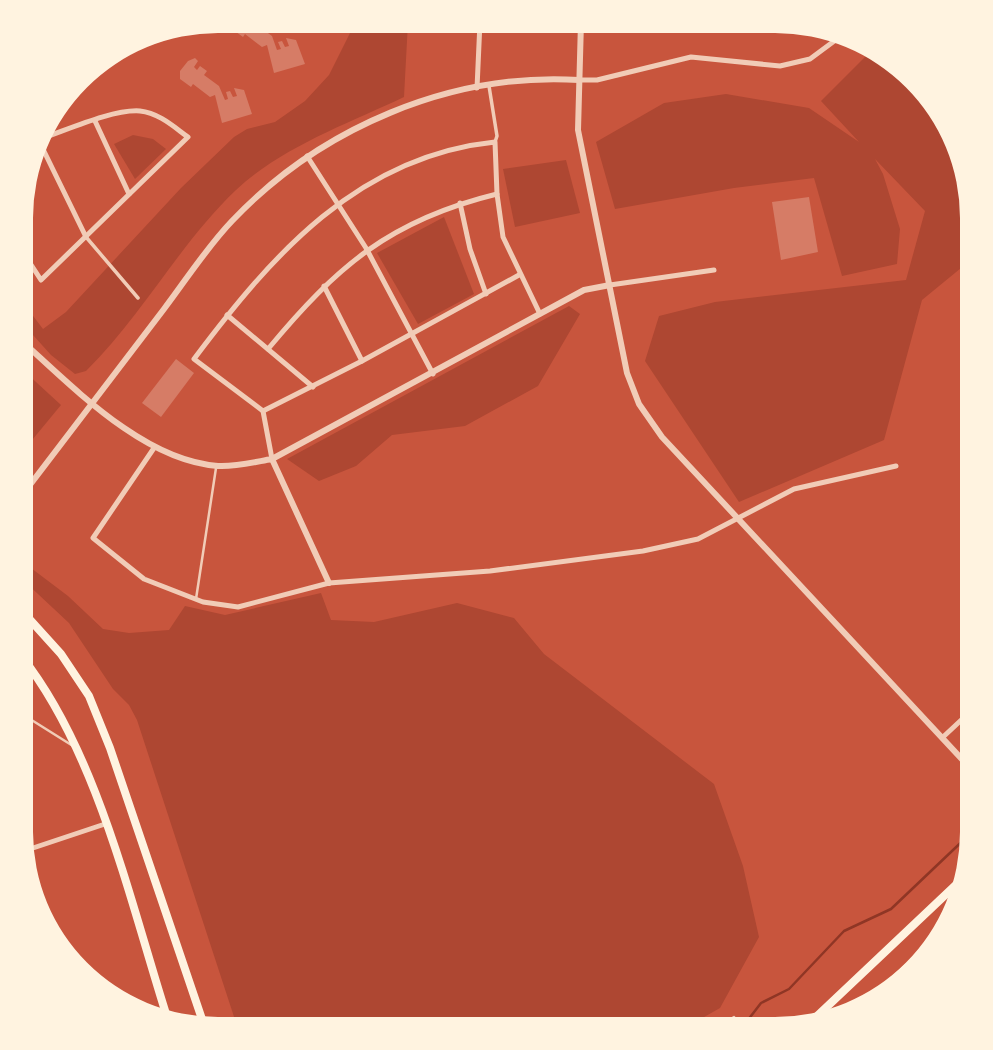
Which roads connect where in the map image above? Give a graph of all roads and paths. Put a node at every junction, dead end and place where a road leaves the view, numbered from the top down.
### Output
1 (480, 33) edge
2 (581, 33) edge
3 (832, 43) edge
4 (579, 80) junction
5 (489, 86) junction
6 (477, 88) junction
7 (94, 121) junction
8 (53, 135) edge
9 (495, 142) junction
10 (46, 152) edge
11 (307, 156) junction
12 (129, 194) junction
13 (497, 194) junction
14 (338, 202) junction
15 (460, 203) junction
16 (86, 237) junction
17 (366, 248) junction
18 (33, 268) edge
19 (714, 270) dead end
20 (519, 275) junction
21 (610, 285) junction
22 (324, 286) junction
23 (486, 294) junction
24 (138, 298) dead end
25 (540, 314) junction
26 (227, 315) junction
27 (413, 335) junction
28 (268, 349) junction
29 (33, 351) edge
30 (362, 362) junction
31 (433, 374) junction
32 (313, 387) junction
33 (93, 402) junction
34 (263, 411) junction
35 (154, 448) junction
36 (272, 460) junction
37 (216, 466) junction
38 (896, 467) dead end
39 (33, 480) edge
40 (738, 518) junction
41 (329, 583) junction
42 (196, 599) junction
43 (34, 624) edge
44 (34, 674) edge
45 (34, 721) edge
46 (959, 722) edge
47 (942, 738) junction
48 (75, 747) junction
49 (959, 756) edge
50 (105, 824) junction
51 (34, 848) edge
52 (949, 891) edge
53 (164, 1008) edge
54 (824, 1010) edge
55 (201, 1015) edge

1 - 6 street
2 - 4 street
3 - 4 street
4 - 5 street
4 - 21 street
5 - 6 street
5 - 9 street
6 - 11 street
7 - 8 street
7 - 12 street
7 - 12 street
9 - 13 street
9 - 14 street
10 - 16 street
11 - 14 street
11 - 33 street
12 - 16 street
13 - 15 street
13 - 20 street
14 - 17 street
14 - 26 street
15 - 17 street
15 - 23 street
16 - 18 street
16 - 24 street
17 - 22 street
17 - 27 street
19 - 21 street
20 - 23 street
20 - 25 street
21 - 25 street
21 - 40 street
22 - 28 street
22 - 30 street
23 - 27 street
25 - 31 street
26 - 28 street
26 - 34 street
27 - 30 street
27 - 31 street
28 - 32 street
29 - 33 street
30 - 32 street
31 - 36 street
32 - 34 street
33 - 35 street
33 - 39 street
34 - 36 street
35 - 37 street
35 - 42 street
36 - 37 street
36 - 41 street
37 - 42 lane
38 - 40 street
40 - 41 street
40 - 47 street
41 - 42 street
43 - 55 main road
44 - 48 main road
45 - 48 lane
46 - 47 street
47 - 49 street
48 - 50 main road
50 - 51 street
50 - 53 main road
52 - 54 main road

